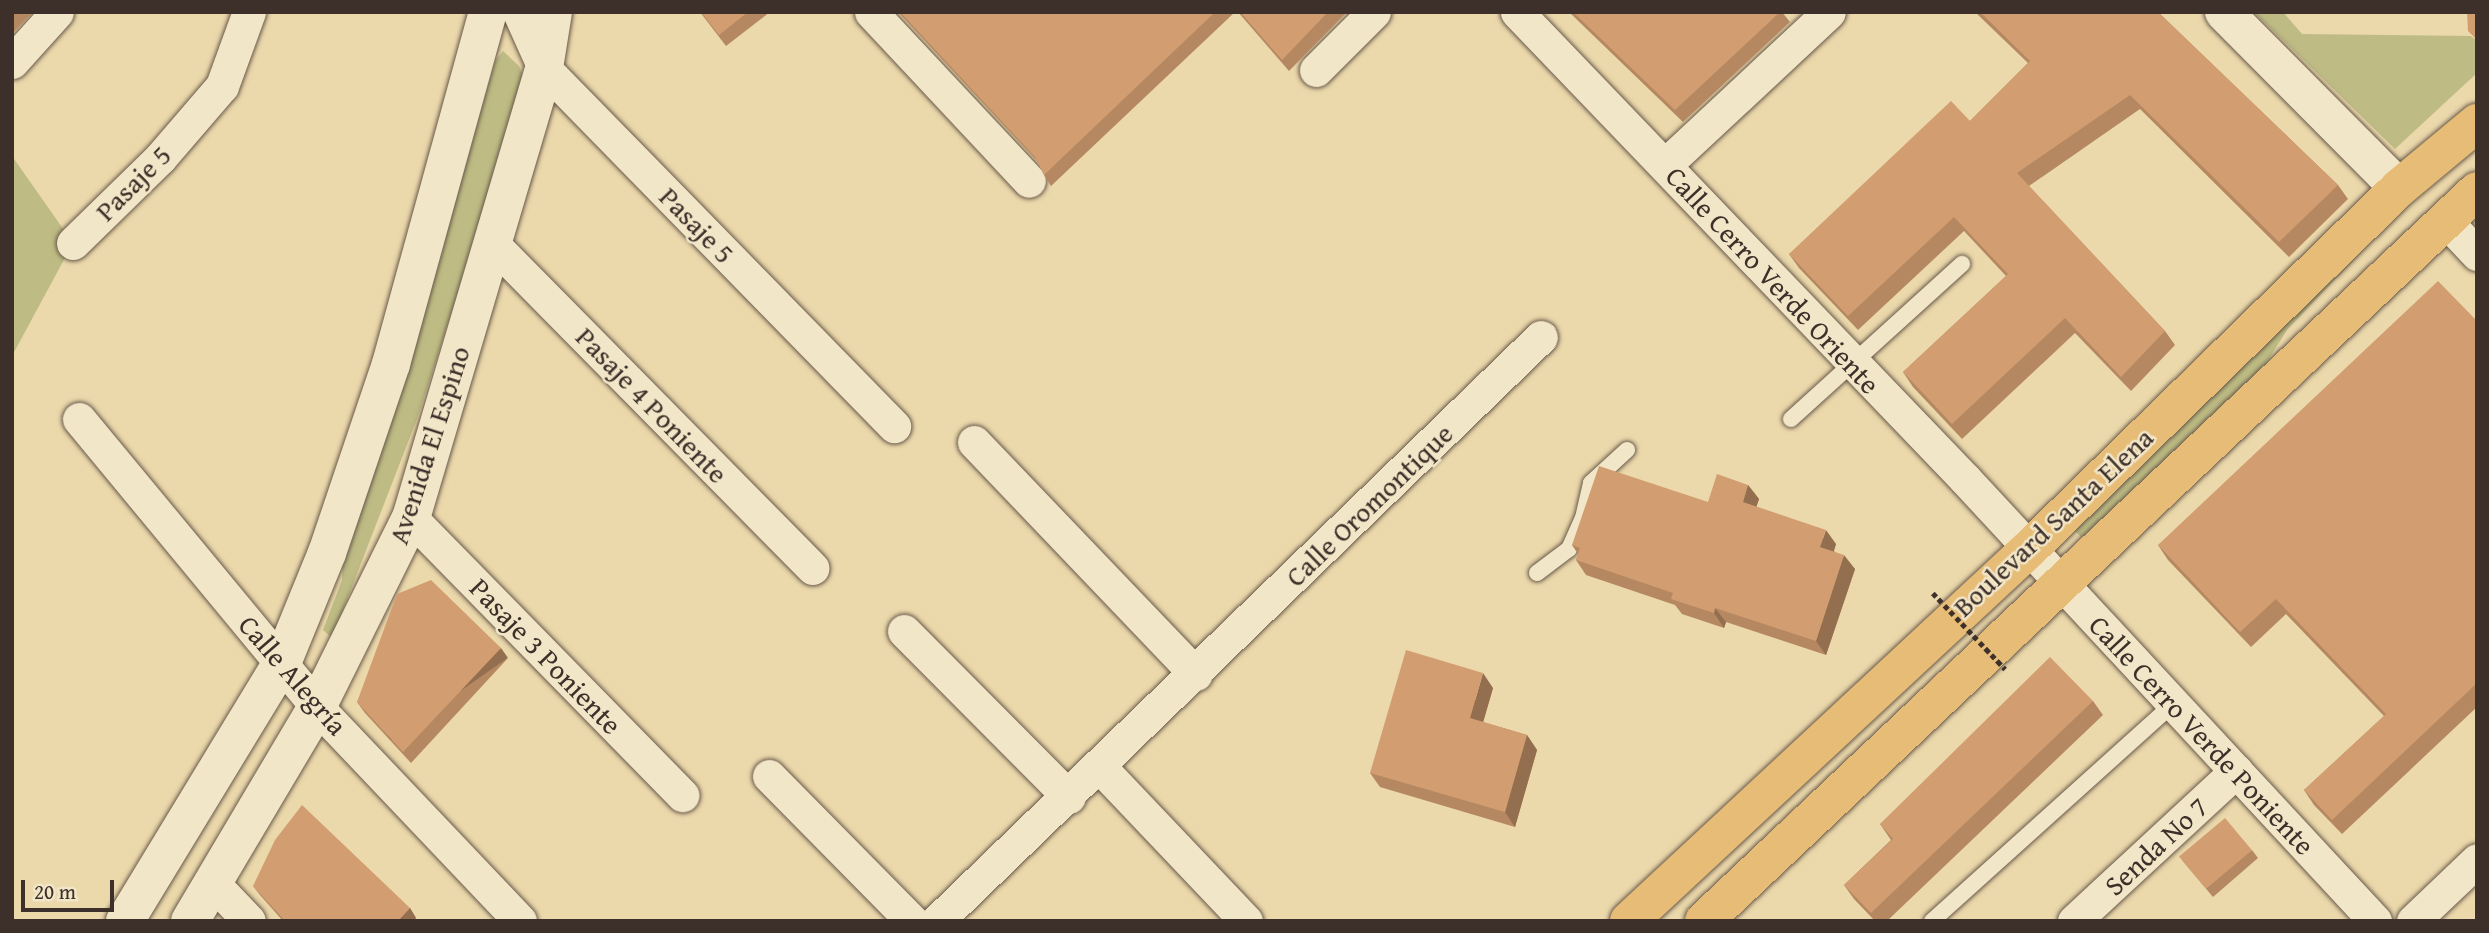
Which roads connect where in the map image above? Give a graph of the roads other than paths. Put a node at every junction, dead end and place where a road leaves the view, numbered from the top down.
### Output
1 (57, 12) edge
2 (249, 12) edge
3 (488, 12) edge
4 (519, 12) edge
5 (553, 12) edge
6 (872, 12) edge
7 (1374, 12) edge
8 (1517, 12) edge
9 (1829, 12) edge
10 (2224, 12) edge
11 (12, 62) edge
12 (544, 68) junction
13 (1316, 69) dead end
14 (2477, 123) edge
15 (2477, 145) edge
16 (1665, 165) junction
17 (1029, 181) dead end
18 (2399, 188) junction
19 (2477, 191) edge
20 (2445, 220) junction
21 (74, 243) dead end
22 (492, 244) junction
23 (2477, 254) edge
24 (1962, 264) dead end
25 (1541, 337) dead end
26 (1854, 367) junction
27 (2274, 383) junction
28 (79, 419) dead end
29 (1791, 419) dead end
30 (894, 426) dead end
31 (974, 442) dead end
32 (1627, 450) dead end
33 (411, 518) junction
34 (2029, 549) junction
35 (812, 568) dead end
36 (1537, 573) dead end
37 (2064, 586) junction
38 (904, 631) dead end
39 (282, 663) junction
40 (1196, 674) junction
41 (2173, 704) junction
42 (317, 707) junction
43 (1100, 767) junction
44 (2236, 771) junction
45 (769, 776) dead end
46 (682, 795) dead end
47 (1069, 797) junction
48 (2477, 860) edge
49 (213, 883) junction
50 (125, 921) edge
51 (190, 921) edge
52 (249, 921) edge
53 (520, 921) edge
54 (912, 921) edge
55 (937, 921) edge
56 (1246, 921) edge
57 (1629, 921) edge
58 (1704, 921) edge
59 (1932, 921) edge
60 (2074, 921) edge
61 (2375, 921) edge
62 (2413, 921) edge

1 - 11 street
2 - 21 street, Pasaje 5
3 - 39 main road
4 - 12 street, Pasaje 5
5 - 12 main road, Avenida El Espino
6 - 17 street
7 - 13 street
8 - 16 street, Calle Cerro Verde Oriente
9 - 16 street
10 - 18 main road
12 - 22 main road, Avenida El Espino
12 - 30 street, Pasaje 5
14 - 18 main road, Boulevard Santa Elena
15 - 20 main road
16 - 26 street, Calle Cerro Verde Oriente
18 - 27 main road
18 - 34 main road, Boulevard Santa Elena
19 - 20 main road, Boulevard Santa Elena
20 - 23 street
20 - 27 main road, Boulevard Santa Elena
22 - 33 main road, Avenida El Espino
22 - 35 street, Pasaje 4 Poniente
24 - 26 lane
25 - 40 street, Calle Oromontique
26 - 29 lane
26 - 34 street, Calle Cerro Verde Oriente
27 - 37 main road, Boulevard Santa Elena
28 - 39 street, Calle Alegría
31 - 40 street
32 - 36 lane
33 - 42 main road, Avenida El Espino
33 - 46 street, Pasaje 3 Poniente
34 - 37 street, Calle Cerro Verde Poniente
34 - 57 main road, Boulevard Santa Elena
37 - 41 street, Calle Cerro Verde Poniente
37 - 58 main road, Boulevard Santa Elena
38 - 47 street
39 - 42 street, Calle Alegría
39 - 50 main road
40 - 43 street, Calle Oromontique
41 - 44 street, Calle Cerro Verde Poniente
41 - 59 lane
42 - 49 main road, Avenida El Espino
42 - 53 street, Calle Alegría
43 - 47 street, Calle Oromontique
43 - 56 street
44 - 60 street, Senda No 7
44 - 61 street, Calle Cerro Verde Poniente
45 - 54 street
47 - 55 street, Calle Oromontique
48 - 62 street
49 - 51 main road, Avenida El Espino
49 - 52 street

